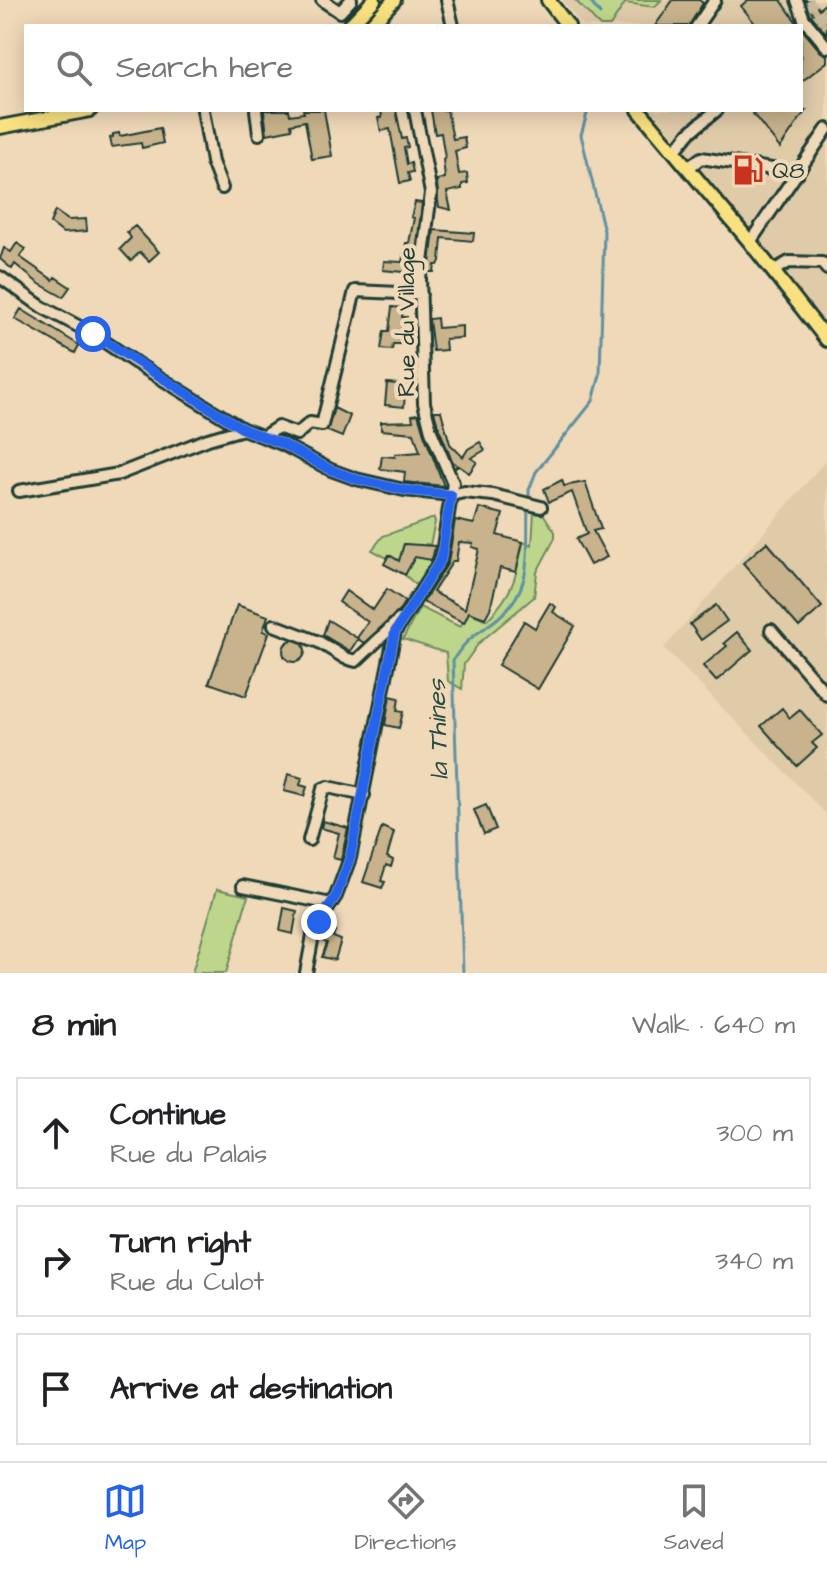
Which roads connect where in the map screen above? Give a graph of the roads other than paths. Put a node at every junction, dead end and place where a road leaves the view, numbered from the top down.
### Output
1 (322, 0) edge
2 (351, 0) edge
3 (374, 0) edge
4 (394, 0) edge
5 (447, 0) edge
6 (548, 0) edge
7 (715, 0) edge
8 (797, 0) edge
9 (351, 24) edge
10 (372, 24) edge
11 (453, 24) edge
12 (566, 24) edge
13 (698, 24) edge
14 (827, 47) edge
15 (79, 112) edge
16 (203, 112) edge
17 (256, 112) edge
18 (415, 112) edge
19 (641, 112) edge
20 (715, 112) edge
21 (0, 127) edge
22 (827, 129) edge
23 (259, 134) dead end
24 (674, 152) junction
25 (688, 168) junction
26 (798, 173) junction
27 (222, 188) dead end
28 (750, 242) junction
29 (827, 269) edge
30 (773, 271) junction
31 (0, 277) edge
32 (421, 294) junction
33 (827, 340) edge
34 (243, 429) junction
35 (264, 436) junction
36 (453, 483) junction
37 (19, 491) dead end
38 (464, 492) junction
39 (451, 495) junction
40 (541, 507) dead end
41 (402, 617) junction
42 (274, 625) dead end
43 (771, 630) dead end
44 (827, 695) edge
45 (364, 795) junction
46 (309, 840) dead end
47 (243, 886) dead end
48 (331, 904) junction
49 (306, 973) edge

1 - 2 street
3 - 9 main road
4 - 10 main road
5 - 11 street
6 - 12 main road
7 - 13 street
8 - 14 street
15 - 21 main road
16 - 27 street
17 - 23 street
18 - 32 street, Rue du Village
19 - 24 main road
20 - 24 street
22 - 26 street
24 - 25 main road
25 - 26 street
25 - 28 main road
26 - 28 street
28 - 30 main road
29 - 30 street
30 - 33 main road
31 - 34 street
32 - 35 street
32 - 36 street, Rue du Village
34 - 35 street
34 - 37 street
35 - 39 street
36 - 38 street, Rue du Village
36 - 39 street
38 - 39 street
38 - 40 street
39 - 41 street
41 - 42 street
41 - 45 street
43 - 44 street
45 - 46 street
45 - 48 street
47 - 48 street
48 - 49 street

